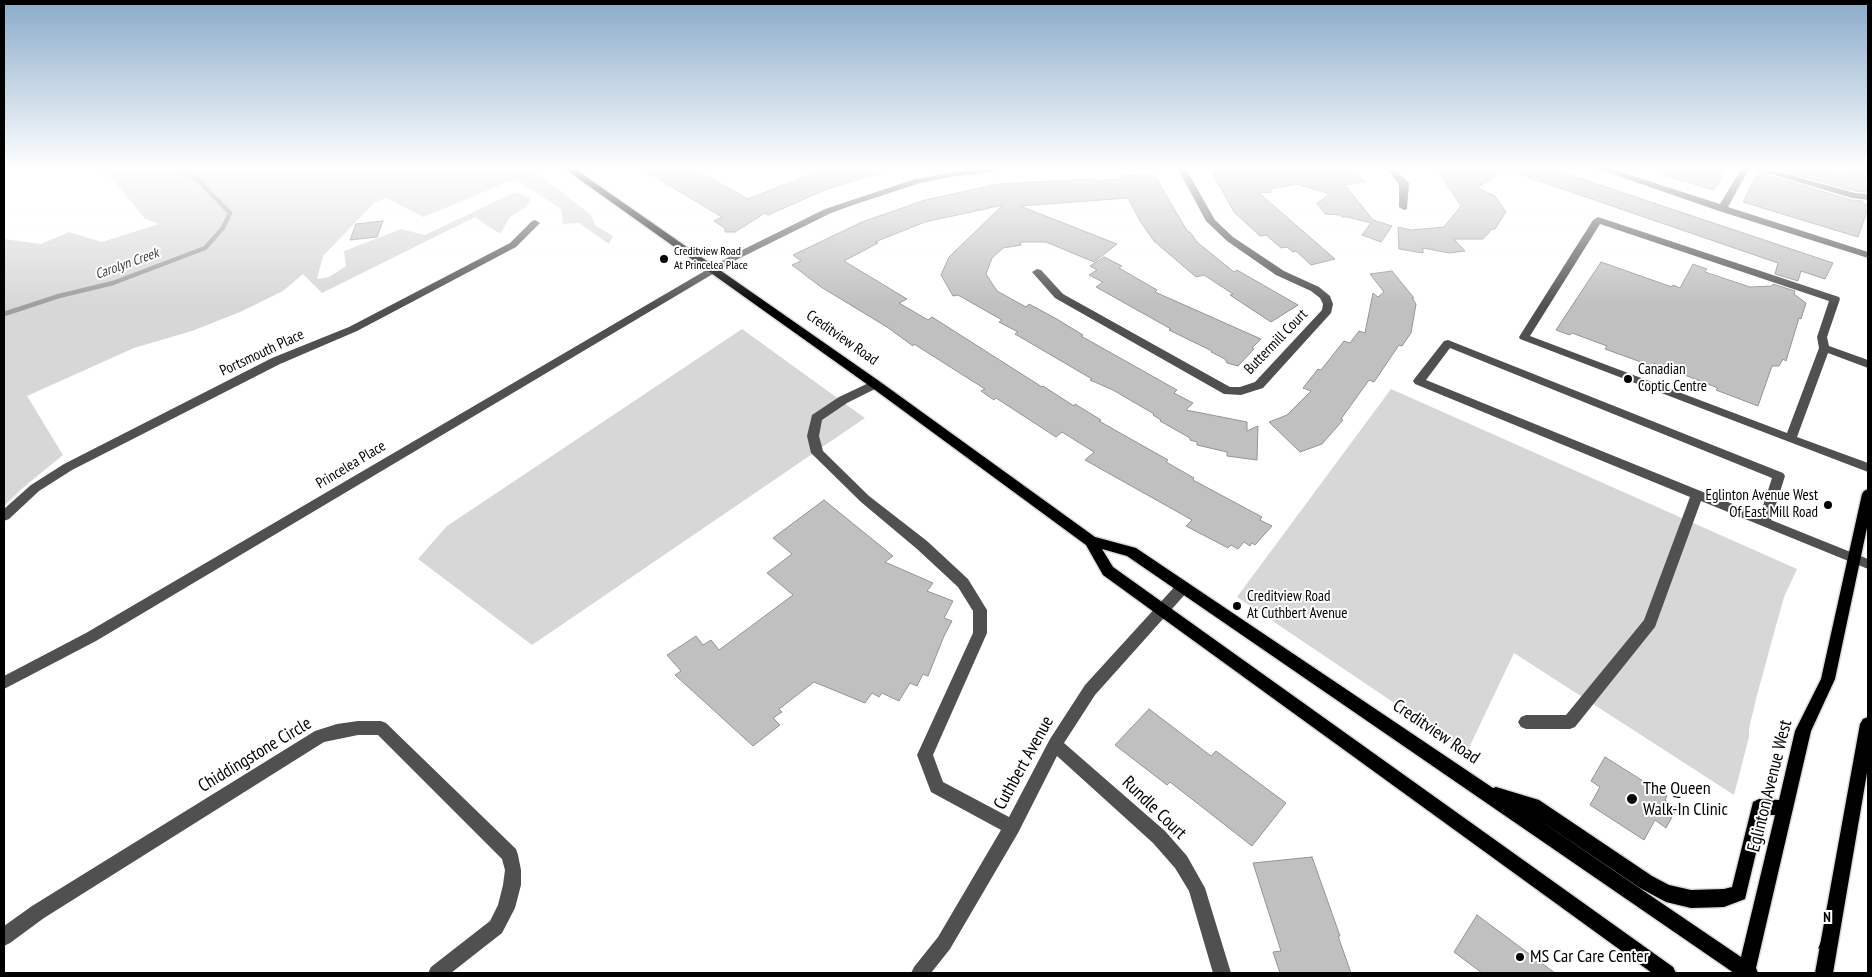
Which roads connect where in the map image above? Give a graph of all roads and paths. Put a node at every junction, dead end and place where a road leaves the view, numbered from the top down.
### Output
1 (634, 215) edge
2 (821, 215) edge
3 (1207, 215) edge
4 (1740, 215) edge
5 (535, 222) dead end
6 (1868, 255) edge
7 (712, 270) junction
8 (1037, 272) dead end
9 (1824, 348) junction
10 (1868, 364) edge
11 (875, 384) junction
12 (1791, 438) junction
13 (1868, 468) edge
14 (1697, 494) junction
15 (1868, 494) edge
16 (4, 516) edge
17 (1764, 522) junction
18 (1091, 541) junction
19 (1861, 561) edge
20 (1183, 587) junction
21 (1164, 608) junction
22 (4, 683) edge
23 (1526, 722) dead end
24 (1868, 724) edge
25 (1055, 744) junction
26 (1484, 790) junction
27 (1786, 808) junction
28 (1012, 827) junction
29 (4, 937) edge
30 (437, 973) edge
31 (920, 973) edge
32 (1222, 973) edge
33 (1667, 973) edge
34 (1748, 973) edge
35 (1824, 973) edge

1 - 7 main road, Creditview Road
2 - 7 street, Princelea Place
3 - 8 street, Buttermill Court
4 - 6 street
5 - 16 street, Portsmouth Place
7 - 11 main road, Creditview Road
7 - 22 street, Princelea Place
9 - 10 street
9 - 12 street
9 - 12 street
11 - 18 main road, Creditview Road
11 - 28 street
12 - 13 street
14 - 17 street
14 - 17 street
14 - 23 street
15 - 19 main road, Eglinton Avenue West
17 - 19 street
18 - 20 main road, Creditview Road
18 - 21 main road, Creditview Road
19 - 27 main road, Eglinton Avenue West
20 - 21 street, Cuthbert Avenue
20 - 26 main road, Creditview Road
21 - 25 street, Cuthbert Avenue
21 - 33 main road, Creditview Road
24 - 35 main road
25 - 28 street, Cuthbert Avenue
25 - 32 street, Rundle Court
26 - 27 main road
26 - 34 main road, Creditview Road
27 - 34 main road, Eglinton Avenue West
28 - 31 street, Cuthbert Avenue
29 - 30 street, Chiddingstone Circle

